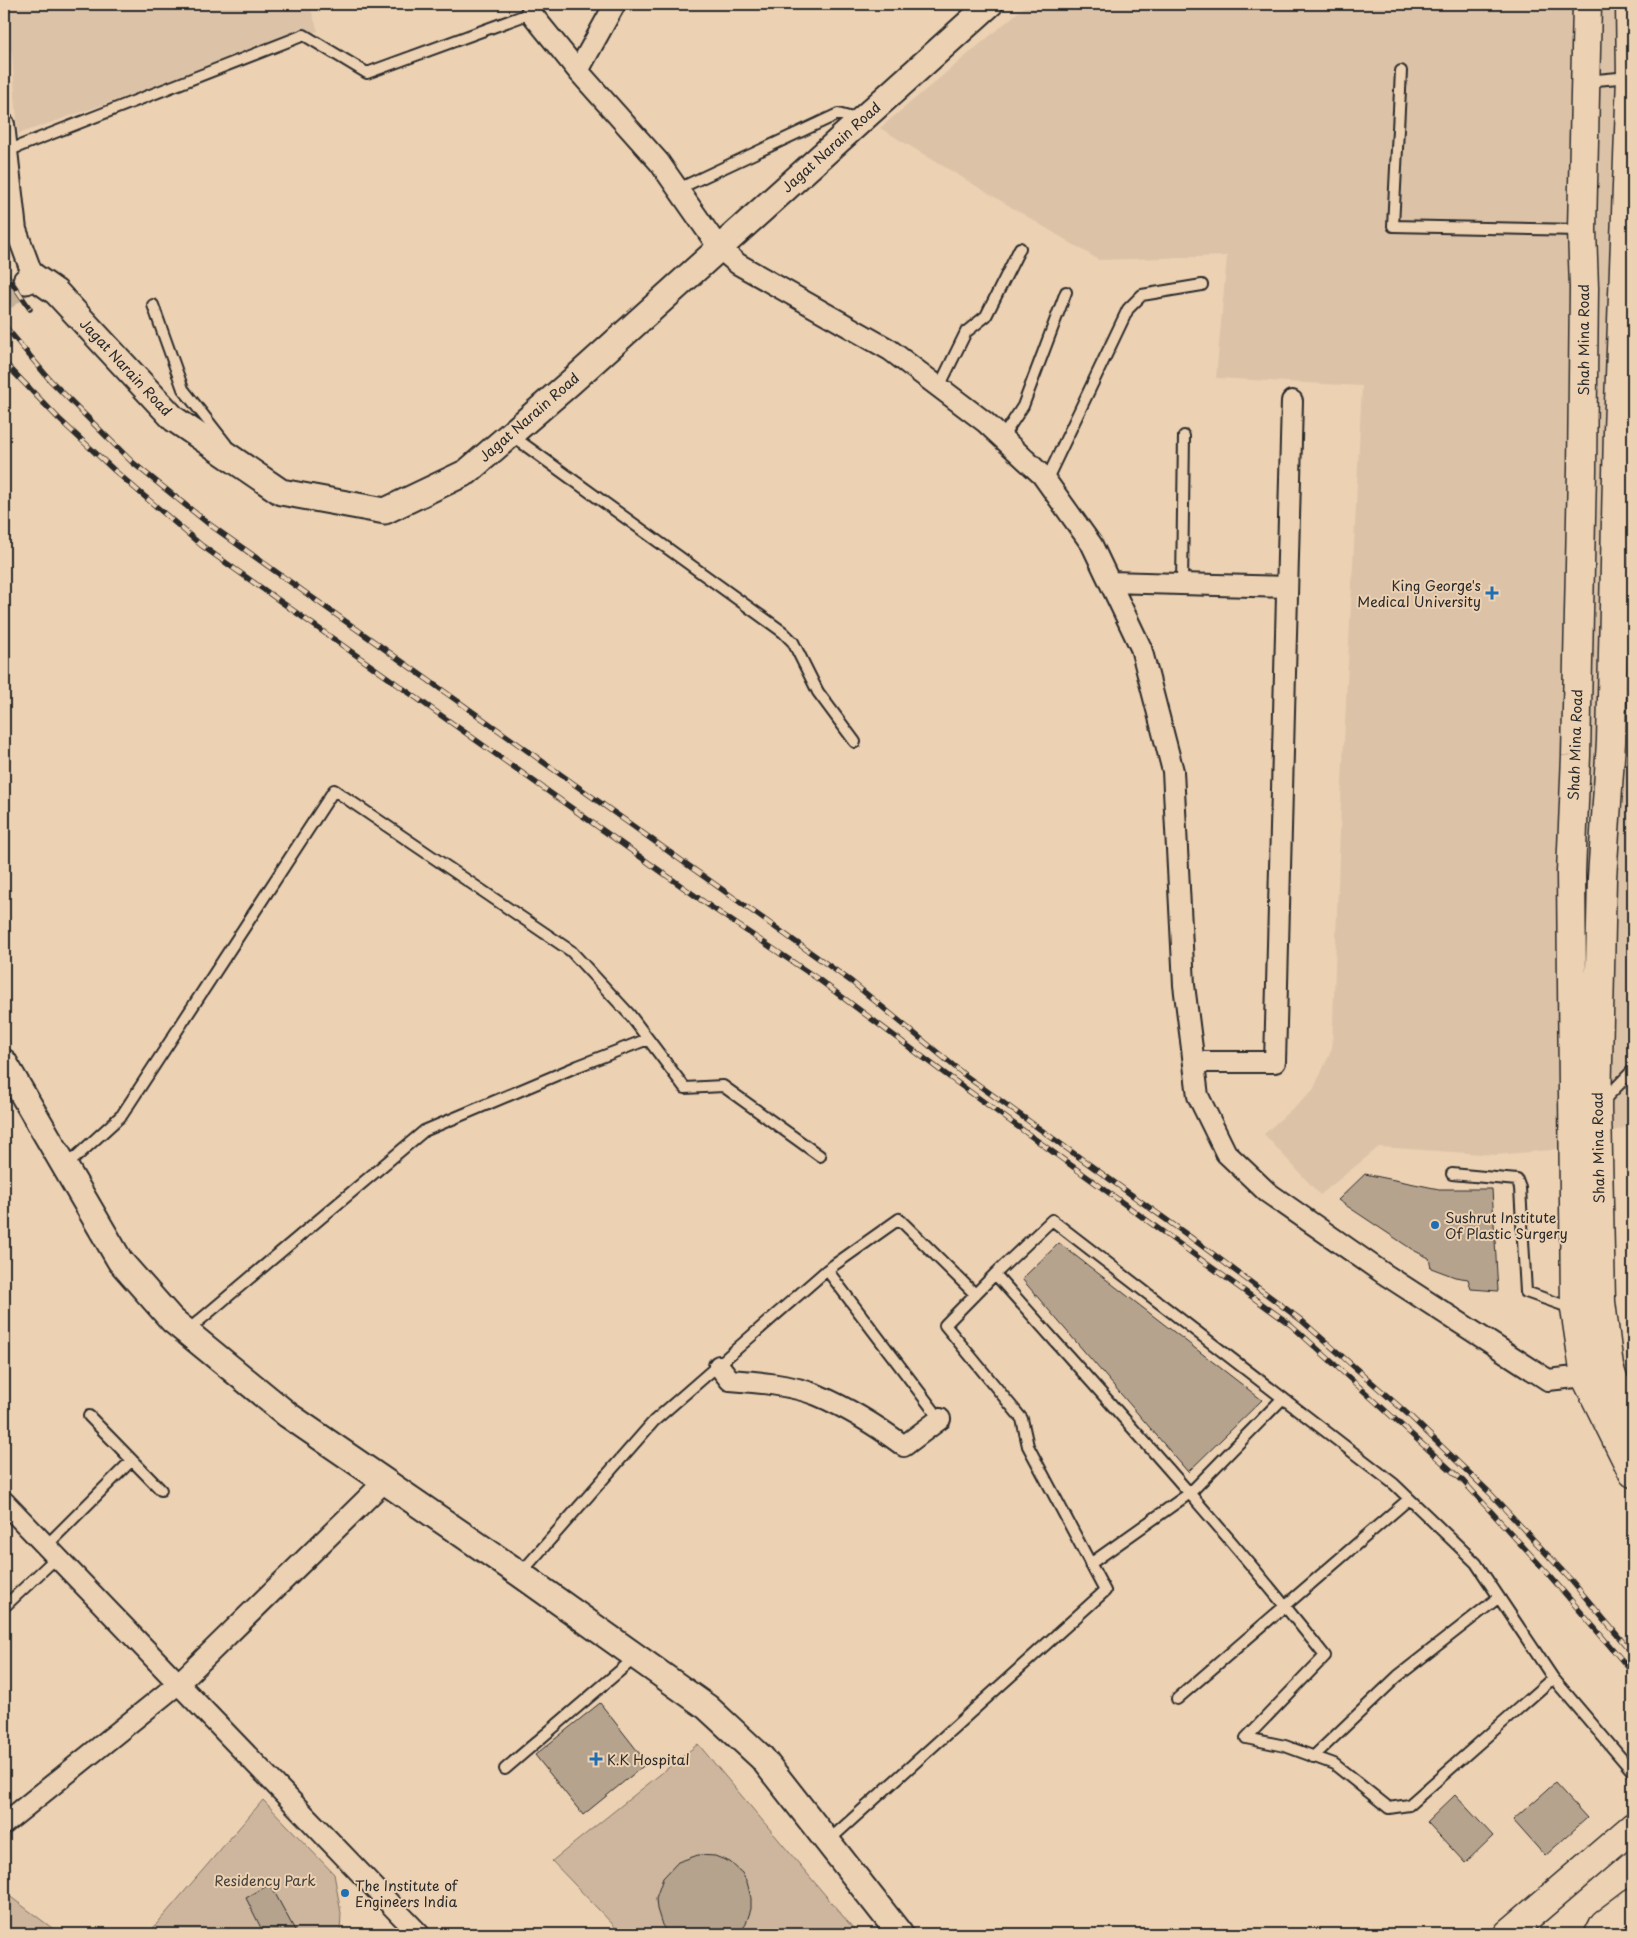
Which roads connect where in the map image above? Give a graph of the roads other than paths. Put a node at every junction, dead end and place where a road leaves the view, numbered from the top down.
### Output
1 (615, 4) edge
2 (990, 4) edge
3 (1587, 4) edge
4 (1630, 4) edge
5 (535, 9) edge
6 (578, 71) junction
7 (1401, 71) dead end
8 (1632, 77) edge
9 (1585, 81) junction
10 (861, 120) junction
11 (4, 124) edge
12 (6, 151) junction
13 (678, 189) junction
14 (1582, 230) junction
15 (720, 248) junction
16 (1020, 248) dead end
17 (29, 278) joint
18 (1202, 285) dead end
19 (1623, 286) junction
20 (1584, 288) junction
21 (1066, 292) dead end
22 (153, 305) dead end
23 (939, 387) junction
24 (1292, 401) dead end
25 (510, 434) junction
26 (1184, 436) dead end
27 (1002, 438) junction
28 (243, 466) junction
29 (1582, 470) junction
30 (1617, 471) junction
31 (1046, 481) junction
32 (1110, 582) junction
33 (1182, 584) junction
34 (1287, 587) junction
35 (855, 742) dead end
36 (1576, 756) junction
37 (1610, 756) junction
38 (648, 1039) junction
39 (4, 1062) edge
40 (1194, 1062) junction
41 (1633, 1070) edge
42 (1585, 1110) junction
43 (820, 1156) dead end
44 (65, 1167) junction
45 (1452, 1174) dead end
46 (827, 1270) junction
47 (994, 1274) junction
48 (975, 1294) junction
49 (1575, 1309) junction
50 (186, 1332) junction
51 (719, 1366) junction
52 (1597, 1371) junction
53 (1283, 1398) junction
54 (89, 1416) dead end
55 (1633, 1418) edge
56 (940, 1419) joint
57 (132, 1460) junction
58 (1633, 1473) edge
59 (385, 1481) junction
60 (161, 1490) dead end
61 (1190, 1493) junction
62 (1409, 1498) junction
63 (4, 1502) edge
64 (52, 1551) junction
65 (1090, 1564) junction
66 (520, 1574) junction
67 (1499, 1598) junction
68 (1285, 1605) junction
69 (4, 1607) edge
70 (637, 1657) junction
71 (1553, 1678) junction
72 (179, 1683) junction
73 (1177, 1699) dead end
74 (1313, 1757) junction
75 (506, 1770) dead end
76 (1633, 1772) edge
77 (4, 1824) edge
78 (1629, 1836) edge
79 (827, 1842) junction
80 (1633, 1902) edge
81 (1633, 1917) edge
82 (419, 1934) edge
83 (900, 1934) edge
84 (1508, 1934) edge
85 (1599, 1934) edge
86 (1607, 1934) edge

1 - 6 street
2 - 10 street, Jagat Narain Road
3 - 9 main road, Shah Mina Road
4 - 8 main road, Shah Mina Road
5 - 6 street
5 - 12 lane
6 - 13 street
7 - 14 lane
8 - 9 lane
8 - 19 main road, Shah Mina Road
9 - 14 main road, Shah Mina Road
10 - 13 lane
10 - 15 street, Jagat Narain Road
11 - 12 street
12 - 17 street
13 - 15 street
14 - 20 main road, Shah Mina Road
15 - 23 street
15 - 25 street, Jagat Narain Road
16 - 23 lane
17 - 28 street, Jagat Narain Road
18 - 31 lane
19 - 20 main road
19 - 30 main road, Shah Mina Road
20 - 29 main road, Shah Mina Road
21 - 27 lane
22 - 28 lane
23 - 27 street
24 - 34 street
25 - 28 street, Jagat Narain Road
25 - 35 lane
26 - 33 lane
27 - 31 street
29 - 30 main road
29 - 36 main road, Shah Mina Road
30 - 37 main road, Shah Mina Road
31 - 32 street
32 - 33 street
32 - 40 street
33 - 34 street
34 - 40 street
36 - 37 main road
36 - 42 main road, Shah Mina Road
37 - 42 main road, Shah Mina Road
38 - 43 lane
38 - 44 lane
38 - 50 lane
39 - 44 street
40 - 52 street
41 - 42 lane
42 - 49 main road, Shah Mina Road
42 - 52 main road, Shah Mina Road
44 - 50 street
45 - 49 lane
46 - 48 lane
46 - 51 lane
46 - 56 lane
47 - 48 lane
47 - 53 lane
47 - 61 lane
48 - 65 lane
49 - 52 main road, Shah Mina Road
50 - 59 street
51 - 56 street
51 - 66 lane
52 - 55 main road, Shah Mina Road
52 - 58 main road, Shah Mina Road
53 - 61 lane
53 - 62 lane
54 - 57 lane
57 - 60 lane
57 - 64 lane
59 - 66 street
59 - 72 street
61 - 65 lane
61 - 68 lane
62 - 67 lane
62 - 68 lane
63 - 64 street
64 - 69 lane
64 - 72 street
65 - 79 lane
66 - 70 street
67 - 71 lane
67 - 74 lane
68 - 73 lane
68 - 74 lane
70 - 75 lane
70 - 79 street
71 - 74 lane
71 - 76 lane
72 - 77 street
72 - 82 street
78 - 84 main road
79 - 83 street
80 - 85 main road
81 - 86 main road

